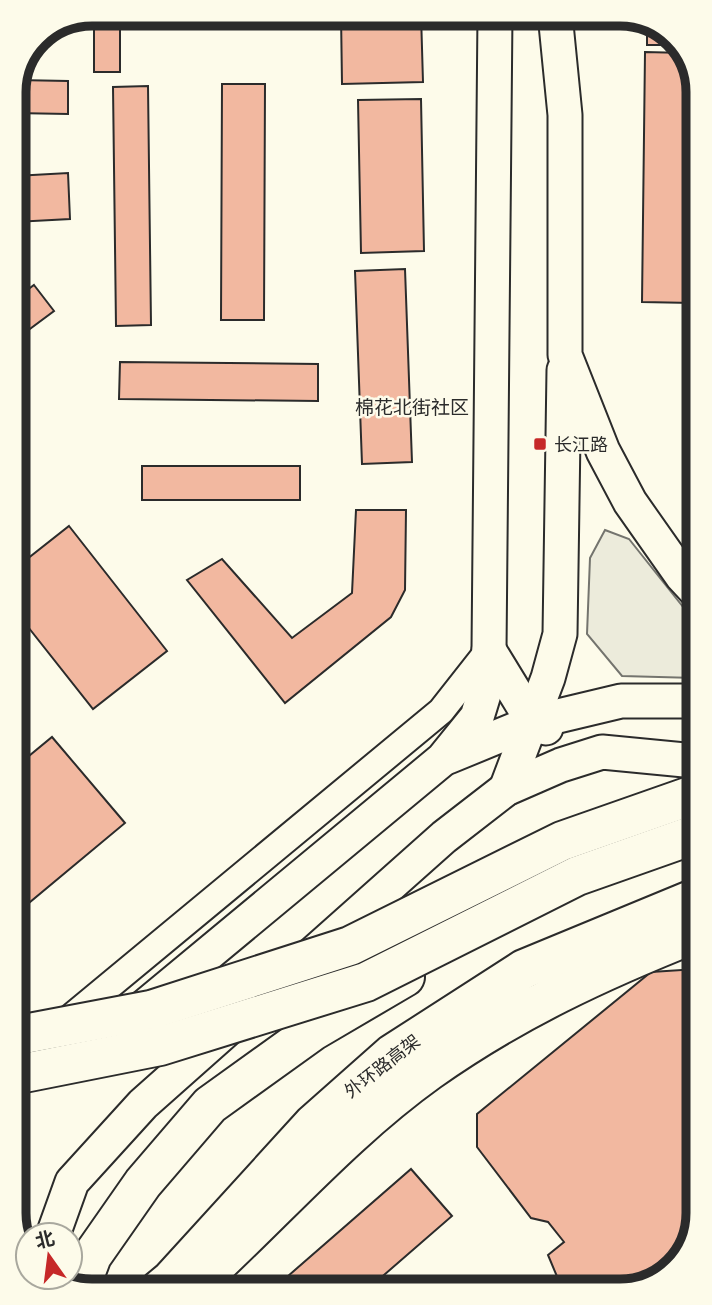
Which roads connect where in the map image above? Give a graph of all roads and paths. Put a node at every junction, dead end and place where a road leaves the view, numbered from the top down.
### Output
1 (495, 26) edge
2 (556, 26) edge
3 (577, 26) edge
4 (565, 115) junction
5 (565, 355) junction
6 (686, 580) edge
7 (488, 666) junction
8 (686, 701) edge
9 (533, 722) junction
10 (602, 752) junction
11 (443, 759) junction
12 (686, 760) edge
13 (506, 789) junction
14 (686, 798) edge
15 (686, 838) edge
16 (577, 876) junction
17 (686, 902) edge
18 (686, 937) edge
19 (26, 1034) edge
20 (26, 1047) edge
21 (26, 1070) edge
22 (26, 1071) edge
23 (58, 1221) edge
24 (84, 1277) edge
25 (172, 1279) edge
26 (202, 1279) edge

1 - 7 main road
2 - 4 main road
3 - 4 main road
4 - 5 main road
5 - 6 main road
5 - 9 main road
7 - 9 main road
7 - 11 main road
7 - 20 lane
8 - 9 main road
9 - 10 main road
9 - 11 main road
9 - 13 main road
10 - 12 main road
10 - 13 main road
11 - 21 main road
13 - 23 main road
14 - 19 highway, bridge
15 - 16 highway, bridge
16 - 22 highway, bridge
16 - 24 highway, bridge
17 - 25 highway, 外环路高架
18 - 26 highway, 外环路高架

